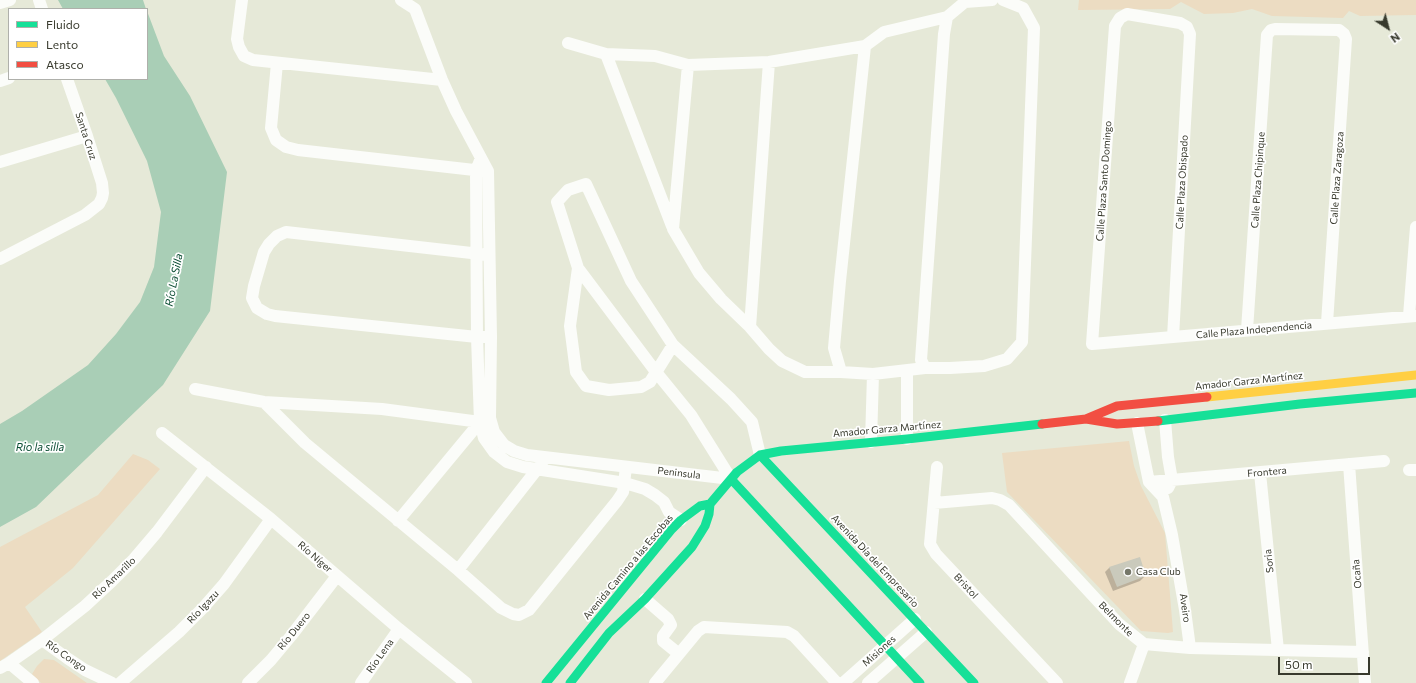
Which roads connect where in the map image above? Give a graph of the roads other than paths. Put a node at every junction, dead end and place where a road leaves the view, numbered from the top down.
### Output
1 (10, 0) edge
2 (242, 0) edge
3 (401, 0) edge
4 (992, 0) edge
5 (1003, 0) edge
6 (0, 3) edge
7 (947, 17) junction
8 (1120, 18) joint
9 (1271, 30) joint
10 (568, 43) dead end
11 (865, 46) junction
12 (606, 54) junction
13 (769, 62) junction
14 (277, 63) junction
15 (688, 65) junction
16 (67, 80) edge
17 (442, 80) junction
18 (87, 136) junction
19 (0, 162) edge
20 (482, 171) junction
21 (1416, 227) edge
22 (673, 229) junction
23 (483, 254) junction
24 (0, 259) edge
25 (578, 268) junction
26 (1412, 316) edge
27 (1327, 323) junction
28 (750, 327) junction
29 (1247, 330) junction
30 (477, 337) junction
31 (491, 337) junction
32 (1173, 337) junction
33 (1092, 344) joint
34 (673, 345) junction
35 (925, 368) junction
36 (907, 370) junction
37 (656, 372) junction
38 (841, 372) junction
39 (873, 374) junction
40 (1416, 376) edge
41 (195, 389) dead end
42 (1416, 394) edge
43 (264, 402) junction
44 (1086, 419) junction
45 (485, 420) junction
46 (1165, 420) junction
47 (1137, 423) junction
48 (162, 433) dead end
49 (907, 439) junction
50 (871, 442) junction
51 (760, 455) junction
52 (546, 457) junction
53 (1384, 461) dead end
54 (1348, 464) junction
55 (206, 467) junction
56 (626, 467) junction
57 (937, 467) dead end
58 (538, 469) junction
59 (1260, 473) junction
60 (731, 479) junction
61 (1172, 480) junction
62 (1149, 482) junction
63 (625, 483) junction
64 (1163, 497) junction
65 (934, 503) junction
66 (710, 504) junction
67 (271, 519) junction
68 (681, 520) junction
69 (398, 521) junction
70 (458, 570) junction
71 (337, 576) junction
72 (645, 599) junction
73 (915, 619) junction
74 (399, 629) junction
75 (926, 632) junction
76 (42, 640) junction
77 (1144, 644) junction
78 (886, 646) junction
79 (1190, 648) junction
80 (1278, 650) junction
81 (1363, 652) junction
82 (679, 654) junction
83 (897, 658) junction
84 (4, 666) edge
85 (32, 683) edge
86 (112, 683) edge
87 (120, 683) edge
88 (248, 683) edge
89 (361, 683) edge
90 (466, 683) edge
91 (546, 683) edge
92 (570, 683) edge
93 (655, 683) edge
94 (837, 683) edge
95 (843, 683) edge
96 (868, 683) edge
97 (920, 683) edge
98 (974, 683) edge
99 (1057, 683) edge
100 (1130, 683) edge
101 (1365, 683) edge

1 - 6 street
2 - 14 street
3 - 17 street
4 - 7 street
5 - 35 street
7 - 11 street
7 - 35 street
8 - 32 street, Calle Plaza Obispado
8 - 33 street, Calle Plaza Santo Domingo
9 - 27 street, Calle Plaza Zaragoza
9 - 29 street, Calle Plaza Chipinque
10 - 12 street
11 - 13 street
11 - 38 street
12 - 15 street
12 - 22 street
13 - 15 street
13 - 28 street
14 - 17 street
14 - 20 street
15 - 22 street
16 - 18 street, Santa Cruz
17 - 20 street
18 - 19 street
18 - 24 street, Santa Cruz
20 - 23 street
21 - 26 street
22 - 28 street
23 - 30 street
23 - 30 street
23 - 31 street
25 - 34 street
25 - 37 street
25 - 37 street
26 - 27 street, Calle Plaza Independencia
27 - 29 street, Calle Plaza Independencia
28 - 38 street
29 - 32 street, Calle Plaza Independencia
30 - 31 street
30 - 45 street
31 - 45 street
32 - 33 street, Calle Plaza Independencia
34 - 37 street
34 - 51 street
35 - 36 street
36 - 39 street
36 - 49 street
37 - 60 street
38 - 39 street
39 - 50 street
40 - 44 street, Amador Garza Martínez
41 - 43 street
42 - 46 street, Amador Garza Martínez
43 - 45 street
43 - 69 street
44 - 47 street, Amador Garza Martínez
44 - 49 street, Amador Garza Martínez
45 - 52 street, Peninsula
45 - 58 street
45 - 69 street
46 - 47 street, Amador Garza Martínez
46 - 61 street
47 - 62 street
48 - 55 street, Río Níger
49 - 50 street, Amador Garza Martínez
50 - 51 street, Amador Garza Martínez
51 - 60 street, Amador Garza Martínez
51 - 73 street, Avenida Día del Empresario
52 - 56 street, Peninsula
52 - 58 street
53 - 54 street, Frontera
54 - 59 street, Frontera
54 - 81 street, Ocaña
55 - 67 street, Río Níger
55 - 76 street, Río Amarillo
56 - 60 street, Peninsula
56 - 63 street
57 - 65 street, Bristol
58 - 63 street
58 - 70 street
59 - 61 street, Frontera
59 - 80 street, Soria
60 - 66 street, Amador Garza Martínez
60 - 78 street
61 - 62 street, Frontera
61 - 64 street
62 - 64 street
63 - 68 street
63 - 70 street
64 - 79 street, Aveiro
65 - 77 street, Belmonte
65 - 99 street, Bristol
66 - 68 street, Avenida Camino a las Escobas
66 - 72 street
67 - 71 street, Río Níger
67 - 87 street, Río Igazu
68 - 91 street, Avenida Camino a las Escobas
69 - 70 street
71 - 74 street, Río Níger
71 - 88 street, Río Duero
72 - 82 street
72 - 92 street
73 - 75 street, Avenida Día del Empresario
73 - 78 street, Misiones
74 - 89 street, Río Lena
74 - 90 street, Río Níger
75 - 83 street, Misiones
75 - 98 street, Avenida Día del Empresario
76 - 84 street, Río Amarillo
76 - 86 street, Río Congo
77 - 79 street
77 - 100 street
78 - 83 street
78 - 95 street, Misiones
79 - 80 street
80 - 81 street
81 - 101 street, Ocaña
82 - 93 street
82 - 94 street
83 - 96 street, Misiones
83 - 97 street
84 - 85 street

